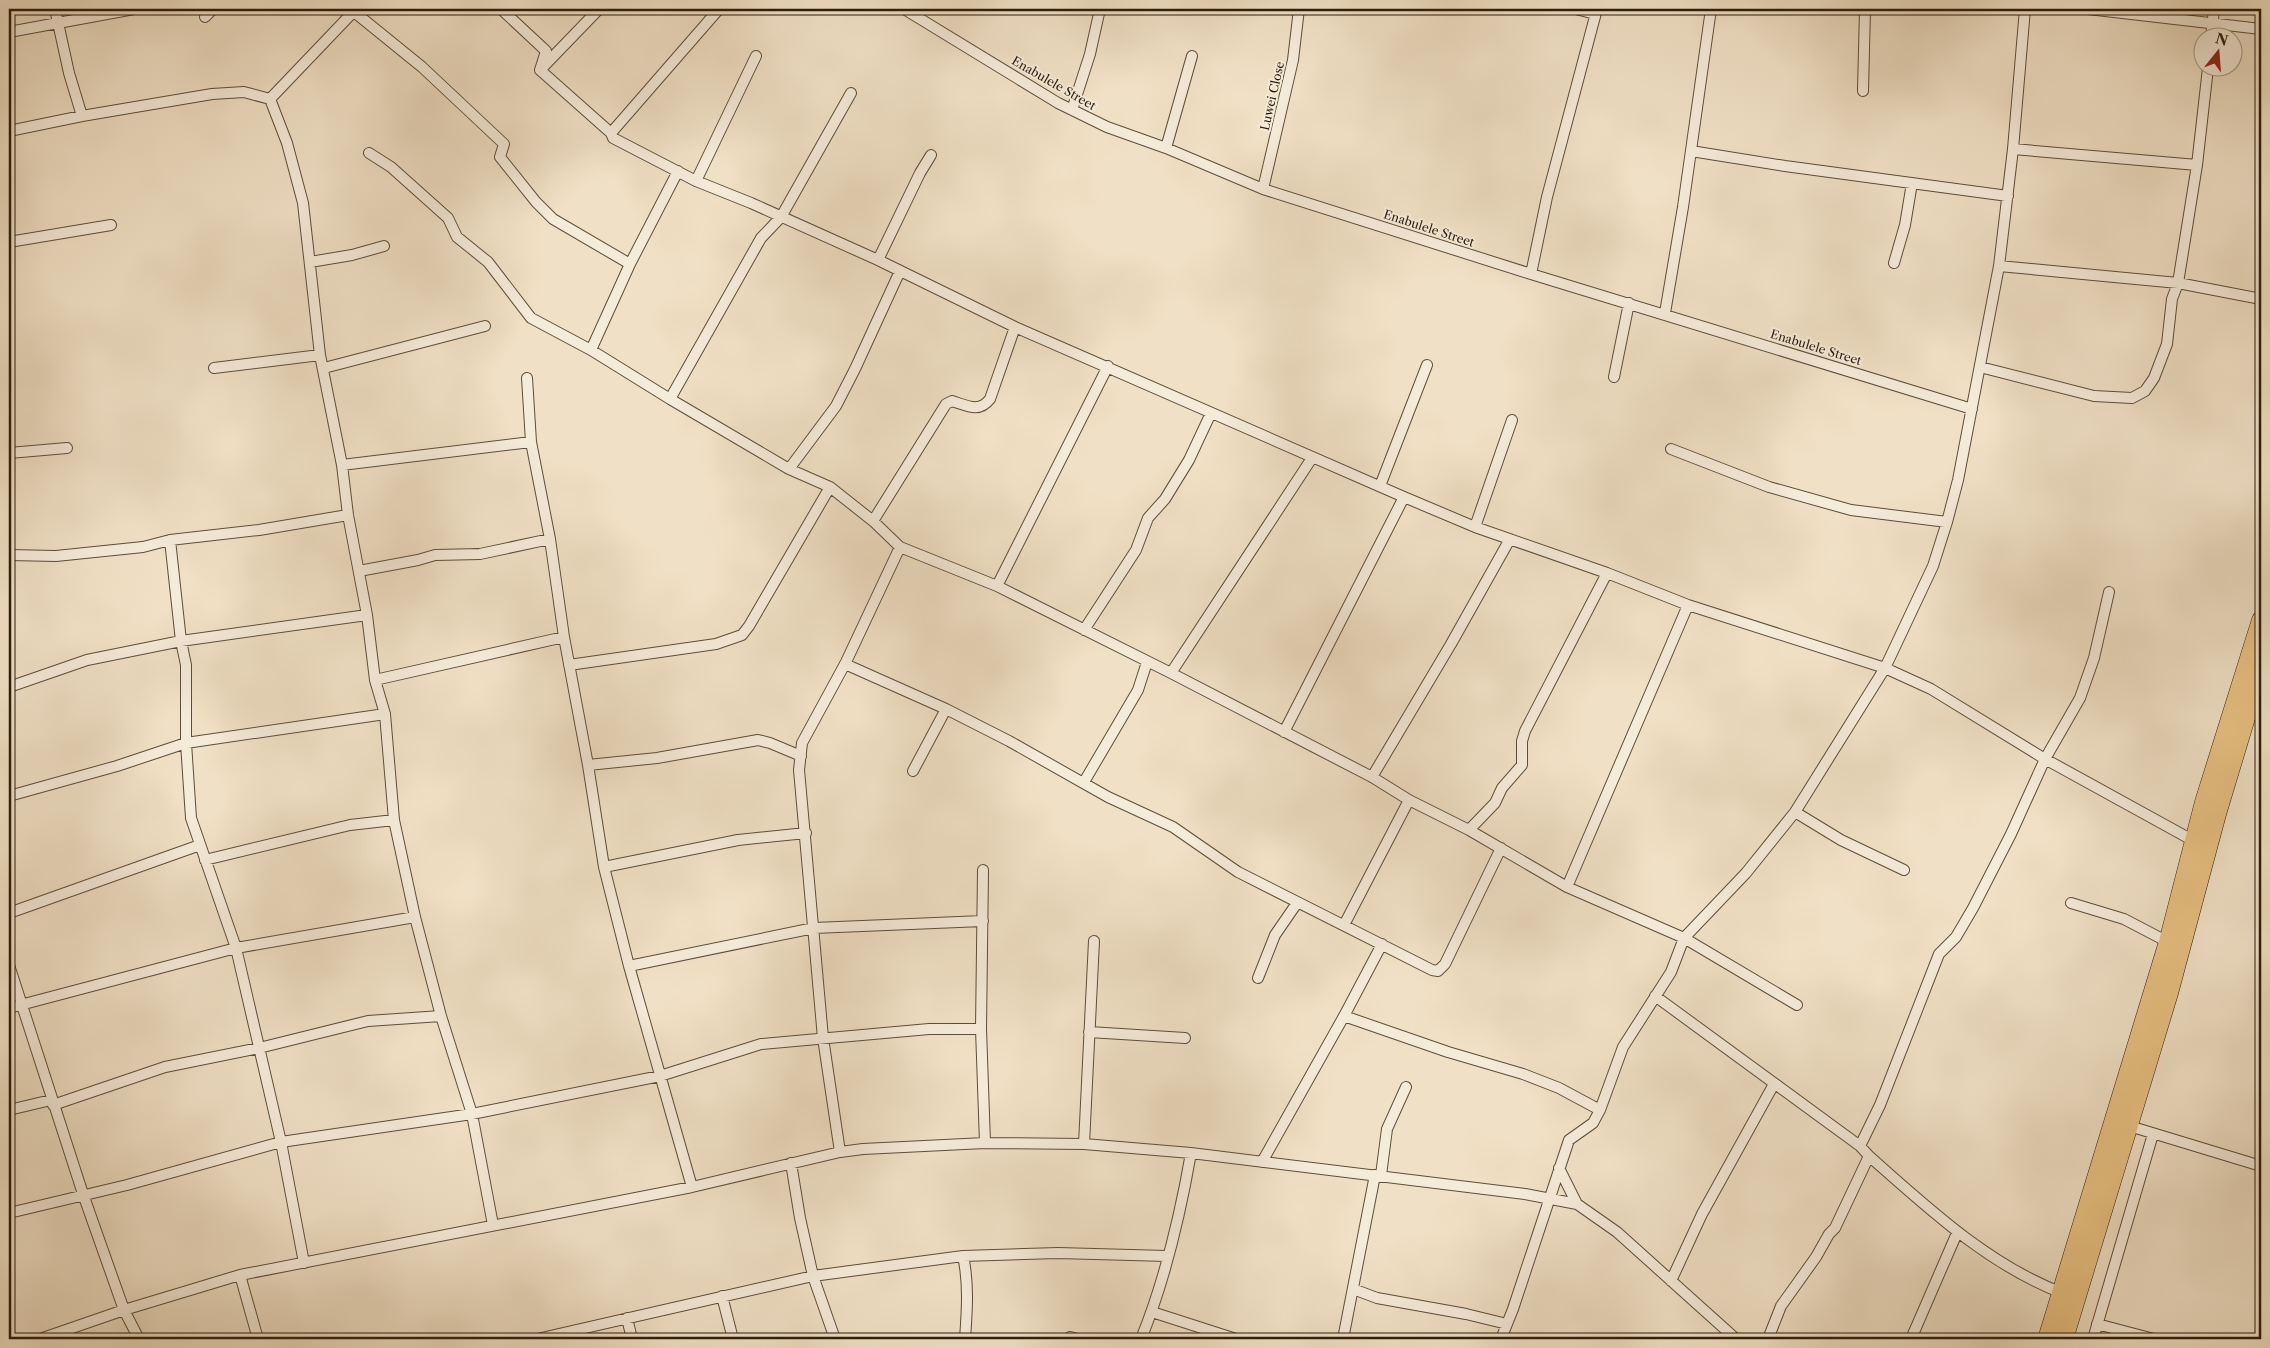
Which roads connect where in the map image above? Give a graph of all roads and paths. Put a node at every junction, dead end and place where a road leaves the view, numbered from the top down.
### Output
1 (55, 9) edge
2 (134, 9) edge
3 (213, 9) edge
4 (501, 9) edge
5 (599, 9) edge
6 (720, 9) edge
7 (904, 9) edge
8 (1100, 9) edge
9 (1299, 9) edge
10 (1576, 9) edge
11 (1711, 9) edge
12 (1866, 9) edge
13 (2025, 9) edge
14 (2088, 9) edge
15 (2214, 9) edge
16 (354, 10) edge
17 (1596, 12) edge
18 (206, 17) dead end
19 (58, 22) junction
20 (2213, 23) junction
21 (2212, 28) edge
22 (2261, 29) edge
23 (9, 32) edge
24 (756, 56) dead end
25 (1192, 56) dead end
26 (540, 70) junction
27 (2207, 78) edge
28 (1863, 91) dead end
29 (851, 94) dead end
30 (270, 99) junction
31 (1072, 110) junction
32 (82, 116) junction
33 (9, 131) edge
34 (611, 133) junction
35 (1166, 148) junction
36 (2013, 150) junction
37 (1691, 151) junction
38 (369, 153) dead end
39 (931, 155) dead end
40 (2197, 165) junction
41 (678, 171) junction
42 (696, 181) junction
43 (1912, 183) junction
44 (1263, 189) junction
45 (2008, 196) junction
46 (781, 217) junction
47 (110, 225) dead end
48 (9, 242) edge
49 (384, 246) dead end
50 (878, 260) junction
51 (310, 262) junction
52 (1894, 263) dead end
53 (630, 264) junction
54 (1999, 266) junction
55 (900, 271) junction
56 (1531, 274) junction
57 (2178, 283) junction
58 (2261, 299) edge
59 (1629, 303) junction
60 (1665, 313) junction
61 (485, 326) dead end
62 (1015, 327) junction
63 (591, 350) junction
64 (320, 355) junction
65 (1427, 365) dead end
66 (1108, 366) junction
67 (1980, 367) junction
68 (214, 368) dead end
69 (324, 368) junction
70 (1614, 377) dead end
71 (527, 378) dead end
72 (670, 399) junction
73 (1972, 409) junction
74 (1210, 413) junction
75 (1512, 420) dead end
76 (531, 442) junction
77 (67, 448) dead end
78 (1671, 449) dead end
79 (9, 453) edge
80 (1312, 458) junction
81 (342, 465) junction
82 (790, 468) junction
83 (1380, 486) junction
84 (830, 488) junction
85 (1404, 497) junction
86 (348, 515) junction
87 (873, 521) junction
88 (1947, 522) junction
89 (1475, 526) junction
90 (550, 538) junction
91 (1510, 539) junction
92 (170, 540) junction
93 (900, 546) junction
94 (9, 555) edge
95 (358, 571) junction
96 (1607, 573) junction
97 (997, 586) junction
98 (2109, 592) dead end
99 (1688, 605) junction
100 (367, 615) junction
101 (2261, 620) edge
102 (1084, 630) junction
103 (564, 637) junction
104 (181, 640) junction
105 (1147, 662) junction
106 (845, 664) junction
107 (569, 665) junction
108 (1885, 668) junction
109 (2261, 668) edge
110 (1171, 673) junction
111 (375, 680) junction
112 (9, 687) edge
113 (2258, 691) edge
114 (946, 709) junction
115 (385, 714) junction
116 (1284, 732) junction
117 (186, 743) junction
118 (801, 756) junction
119 (2045, 759) junction
120 (588, 765) junction
121 (913, 771) dead end
122 (1372, 777) junction
123 (1084, 782) junction
124 (9, 796) edge
125 (1409, 800) junction
126 (1795, 812) junction
127 (394, 820) junction
128 (1469, 830) junction
129 (806, 833) junction
130 (2194, 841) junction
131 (200, 845) junction
132 (1501, 848) junction
133 (205, 860) junction
134 (604, 867) junction
135 (983, 870) dead end
136 (1904, 870) dead end
137 (1567, 887) junction
138 (1297, 903) junction
139 (2071, 903) dead end
140 (9, 913) edge
141 (415, 917) junction
142 (982, 921) junction
143 (1344, 925) junction
144 (814, 928) junction
145 (1684, 938) junction
146 (1094, 941) dead end
147 (2168, 942) junction
148 (1382, 944) junction
149 (236, 948) junction
150 (9, 966) edge
151 (630, 966) junction
152 (1258, 978) dead end
153 (1655, 996) junction
154 (21, 1005) junction
155 (1797, 1005) dead end
156 (9, 1008) edge
157 (441, 1016) junction
158 (1344, 1016) junction
159 (982, 1029) junction
160 (1089, 1032) junction
161 (823, 1038) junction
162 (1185, 1038) dead end
163 (259, 1048) junction
164 (660, 1076) junction
165 (1774, 1084) junction
166 (1406, 1087) dead end
167 (52, 1103) junction
168 (9, 1110) edge
169 (1600, 1110) junction
170 (472, 1114) junction
171 (2120, 1124) junction
172 (2152, 1134) junction
173 (281, 1142) junction
174 (985, 1143) junction
175 (1084, 1144) junction
176 (1860, 1146) junction
177 (840, 1152) junction
178 (1191, 1153) junction
179 (1869, 1156) junction
180 (1262, 1162) junction
181 (791, 1163) junction
182 (2261, 1166) edge
183 (1559, 1168) junction
184 (1378, 1175) junction
185 (692, 1187) junction
186 (82, 1194) junction
187 (1550, 1200) junction
188 (1577, 1204) junction
189 (9, 1213) edge
190 (493, 1224) junction
191 (1957, 1233) junction
192 (963, 1256) junction
193 (1167, 1256) junction
194 (304, 1263) junction
195 (240, 1275) junction
196 (813, 1276) junction
197 (1671, 1281) junction
198 (1353, 1289) junction
199 (2062, 1293) junction
200 (722, 1296) junction
201 (124, 1310) junction
202 (1152, 1312) junction
203 (627, 1318) junction
204 (1507, 1324) junction
205 (2097, 1324) junction
206 (40, 1339) edge
207 (138, 1339) edge
208 (258, 1339) edge
209 (537, 1339) edge
210 (632, 1339) edge
211 (733, 1339) edge
212 (835, 1339) edge
213 (965, 1339) edge
214 (1141, 1339) edge
215 (1236, 1339) edge
216 (1343, 1339) edge
217 (1501, 1339) edge
218 (1736, 1339) edge
219 (1768, 1339) edge
220 (1911, 1339) edge
221 (2047, 1339) edge
222 (2064, 1339) edge
223 (2093, 1339) edge
224 (2154, 1339) edge

1 - 19 street
2 - 19 street
3 - 18 street
4 - 26 street
5 - 26 street
6 - 34 street
7 - 31 street, Enabulele Street
8 - 31 street
9 - 44 street, Luwei Close
10 - 17 street
11 - 37 street
12 - 28 street
13 - 36 street
14 - 20 street
15 - 20 street
16 - 30 street
16 - 53 street
17 - 56 street
19 - 23 street
19 - 32 street
20 - 21 street
20 - 22 street
24 - 42 street
25 - 35 street
26 - 34 street
27 - 40 street
29 - 46 street
30 - 32 street
30 - 51 street
31 - 35 street, Enabulele Street
32 - 33 street
34 - 41 street
35 - 44 street, Enabulele Street
36 - 40 street
36 - 45 street
37 - 43 street
37 - 60 street
38 - 63 street
39 - 50 street
40 - 57 street
41 - 42 street
41 - 53 street
42 - 46 street
43 - 45 street
43 - 52 street
44 - 56 street, Enabulele Street
45 - 54 street
46 - 50 street
46 - 72 street
47 - 48 street
49 - 51 street
50 - 55 street
51 - 64 street
53 - 63 street
54 - 57 street
54 - 67 street
55 - 62 street
55 - 82 street
56 - 59 street, Enabulele Street
57 - 58 street
57 - 67 street
59 - 60 street, Enabulele Street
59 - 70 street
60 - 73 street, Enabulele Street
61 - 69 street
62 - 66 street
62 - 87 street
63 - 72 street
64 - 68 street
64 - 69 street
65 - 83 street
66 - 74 street
66 - 97 street
67 - 73 street
69 - 81 street
71 - 76 street
72 - 82 street
73 - 88 street
74 - 80 street
74 - 102 street
75 - 89 street
76 - 81 street
76 - 90 street
77 - 79 street
78 - 88 street
80 - 83 street
80 - 110 street
81 - 86 street
82 - 84 street
83 - 85 street
84 - 87 street
84 - 107 street
85 - 89 street
85 - 116 street
86 - 92 street
86 - 95 street
87 - 93 street
88 - 108 street
89 - 91 street
90 - 95 street
90 - 103 street
91 - 96 street
91 - 122 street
92 - 94 street
92 - 104 street
93 - 97 street
93 - 106 street
95 - 100 street
96 - 99 street
96 - 128 street
97 - 102 street
98 - 119 street
99 - 108 street
99 - 137 street
100 - 104 street
100 - 111 street
101 - 130 highway
102 - 105 street
103 - 107 street
103 - 111 street
104 - 112 street
104 - 117 street
105 - 110 street
105 - 123 street
106 - 114 street
106 - 118 street
107 - 120 street
108 - 119 street
108 - 126 street
109 - 113 highway
110 - 116 street
111 - 115 street
113 - 171 highway
114 - 121 street
114 - 123 street
115 - 117 street
115 - 127 street
116 - 122 street
117 - 124 street
117 - 131 street
118 - 120 street
118 - 129 street
119 - 130 street
119 - 176 street
120 - 134 street
122 - 125 street
123 - 138 street
125 - 128 street
125 - 143 street
126 - 136 street
126 - 145 street
127 - 133 street
127 - 141 street
128 - 132 street
129 - 134 street
129 - 144 street
130 - 147 highway
131 - 133 street
131 - 140 street
132 - 137 street
132 - 148 street
133 - 149 street
134 - 151 street
135 - 142 street
137 - 145 street
138 - 143 street
138 - 152 street
139 - 147 street
141 - 149 street
141 - 157 street
142 - 144 street
142 - 159 street
143 - 148 street
144 - 151 street
144 - 161 street
145 - 153 street
145 - 155 street
146 - 160 street
147 - 171 highway
148 - 158 street
149 - 154 street
149 - 163 street
150 - 154 street
151 - 164 street
153 - 165 street
153 - 169 street
154 - 156 street
154 - 167 street
157 - 163 street
157 - 170 street
158 - 169 street
158 - 180 street
159 - 161 street
159 - 174 street
160 - 162 street
160 - 175 street
161 - 164 street
161 - 177 street
163 - 167 street
163 - 173 street
164 - 170 street
164 - 185 street
165 - 176 street
165 - 197 street
166 - 184 street
167 - 168 street
167 - 186 street
169 - 183 street
170 - 173 street
170 - 190 street
171 - 172 street
171 - 199 highway
171 - 222 highway
172 - 182 street
172 - 205 street
173 - 186 street
173 - 194 street
174 - 175 street
174 - 177 street
175 - 178 street
176 - 179 street
177 - 181 street
178 - 180 street
178 - 193 street
179 - 191 street
179 - 219 street
180 - 184 street
181 - 185 street
181 - 196 street
183 - 187 street
183 - 188 street
184 - 187 street
184 - 198 street
185 - 190 street
186 - 189 street
186 - 201 street
187 - 188 street
187 - 204 street
188 - 197 street
190 - 194 street
191 - 199 street
191 - 220 street
192 - 193 street
192 - 196 street
192 - 213 street
193 - 202 street
194 - 195 street
195 - 201 street
195 - 208 street
196 - 200 street
196 - 212 street
197 - 218 street
198 - 204 street
198 - 216 street
199 - 221 highway
200 - 203 street
200 - 211 street
201 - 206 street
201 - 207 street
202 - 214 street
202 - 215 street
203 - 209 street
203 - 210 street
204 - 217 street
205 - 223 street
205 - 224 street

